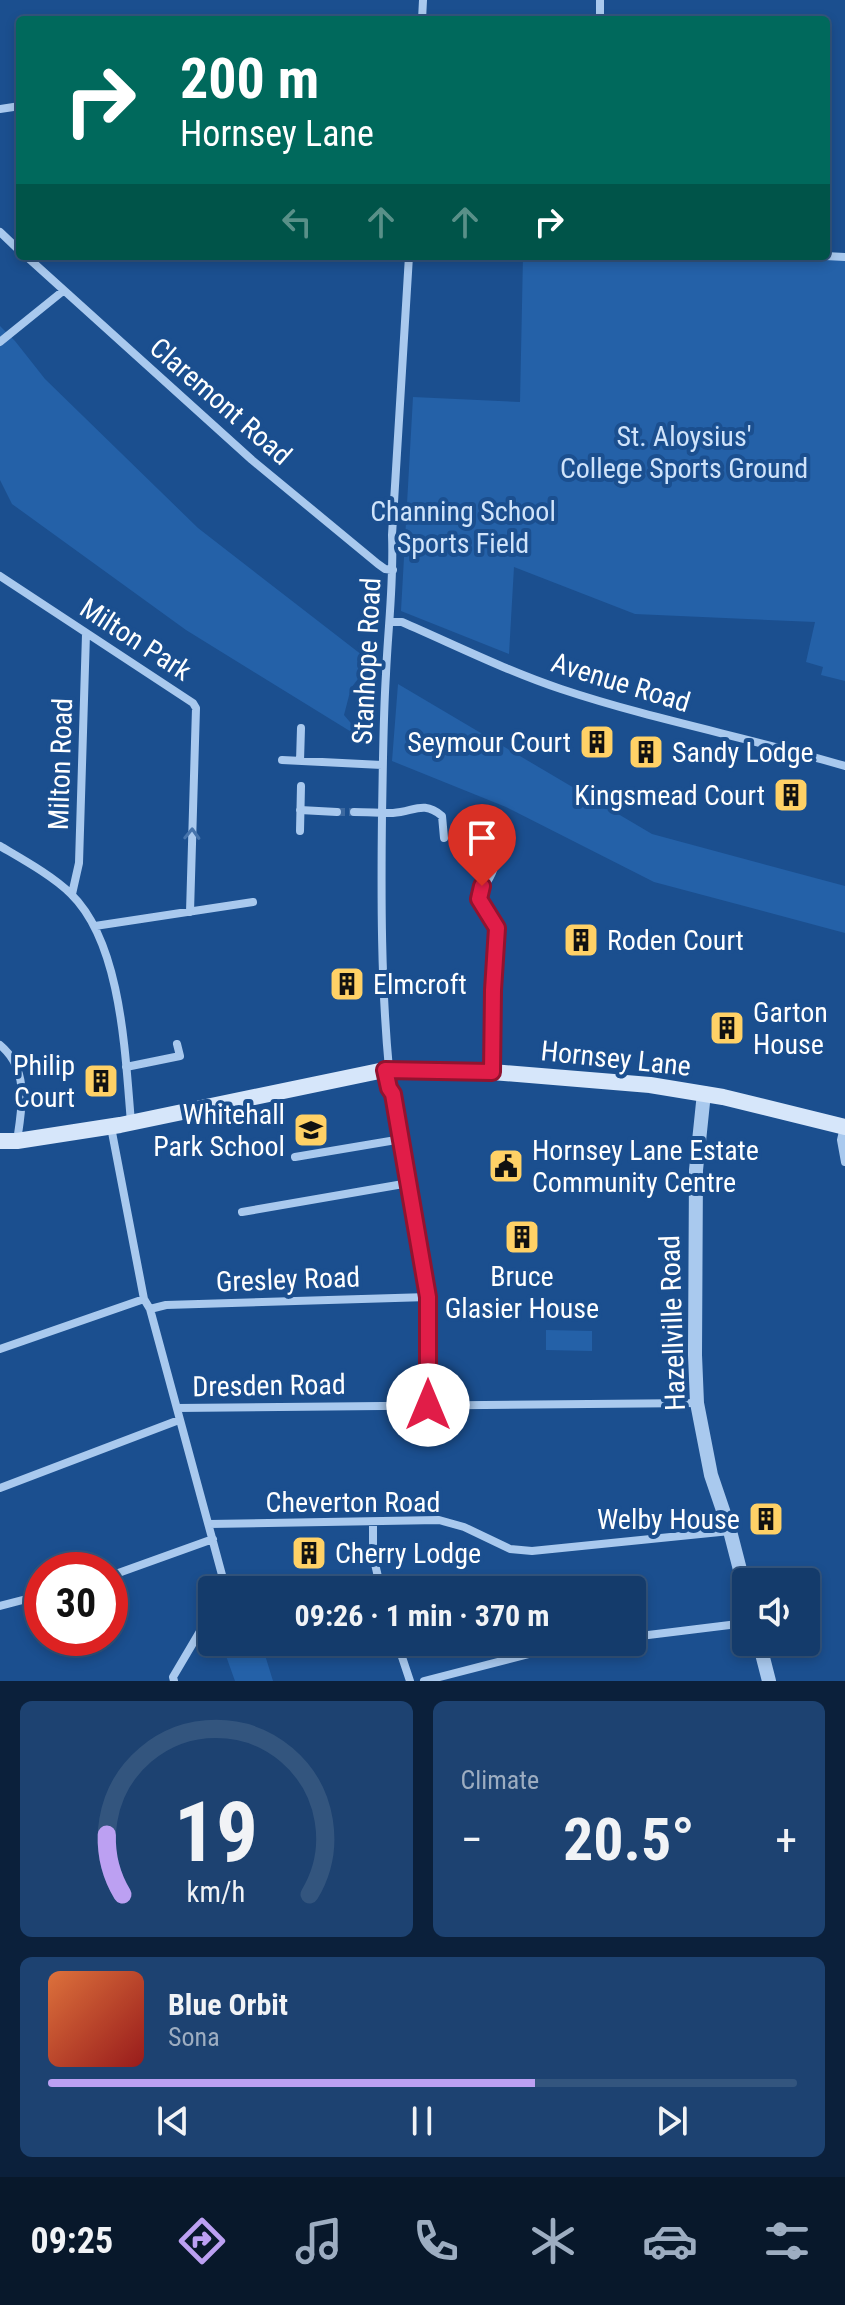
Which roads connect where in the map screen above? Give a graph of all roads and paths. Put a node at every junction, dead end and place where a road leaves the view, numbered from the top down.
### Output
1 (0, 232) edge
2 (16, 247) edge
3 (30, 260) edge
4 (409, 260) edge
5 (63, 291) junction
6 (0, 342) edge
7 (393, 570) junction
8 (0, 576) edge
9 (390, 622) junction
10 (86, 634) junction
11 (301, 728) dead end
12 (282, 760) dead end
13 (300, 761) junction
14 (382, 765) junction
15 (845, 766) edge
16 (301, 786) dead end
17 (300, 810) junction
18 (337, 812) tunnel mouth
19 (354, 812) tunnel mouth
20 (382, 812) junction
21 (300, 831) dead end
22 (444, 838) dead end
23 (0, 846) edge
24 (494, 866) dead end
25 (72, 894) junction
26 (253, 902) dead end
27 (190, 912) junction
28 (95, 926) junction
29 (177, 1044) dead end
30 (0, 1045) edge
31 (126, 1067) junction
32 (387, 1070) junction
33 (492, 1072) junction
34 (704, 1093) junction
35 (131, 1122) junction
36 (111, 1126) junction
37 (844, 1127) edge
38 (402, 1139) junction
39 (8, 1141) edge
40 (295, 1157) dead end
41 (845, 1162) edge
42 (409, 1183) junction
43 (242, 1212) dead end
44 (428, 1297) junction
45 (144, 1299) junction
46 (150, 1309) junction
47 (0, 1349) edge
48 (697, 1403) junction
49 (428, 1405) junction
50 (177, 1408) junction
51 (179, 1420) junction
52 (0, 1488) edge
53 (373, 1522) junction
54 (209, 1524) junction
55 (730, 1531) junction
56 (213, 1539) junction
57 (740, 1568) edge
58 (128, 1570) edge
59 (222, 1576) edge
60 (377, 1576) edge
61 (24, 1600) edge
62 (0, 1606) edge
63 (732, 1625) edge
64 (198, 1635) edge
65 (646, 1635) edge
66 (402, 1656) edge
67 (521, 1656) edge
68 (763, 1656) edge
69 (173, 1679) edge
70 (161, 1681) edge
71 (410, 1681) edge
72 (424, 1681) edge
73 (769, 1681) edge

1 - 2 street
3 - 5 street, Claremont Road
4 - 7 street, Stanhope Road
5 - 6 street
5 - 7 street, Claremont Road
7 - 9 street, Stanhope Road
8 - 10 street, Milton Park
9 - 14 street, Stanhope Road
9 - 15 street, Avenue Road
10 - 25 street, Milton Road
27 -> 10 street, Milton Park
11 - 13 street
12 - 13 street
13 - 14 street
14 - 20 street, Stanhope Road
16 - 17 street
17 - 18 street
17 - 21 street
19 - 20 street
20 - 22 street
20 - 32 street, Stanhope Road
23 - 25 street
24 - 33 street
25 - 28 street
26 - 27 street
27 - 28 street
28 - 31 street
29 - 31 street
30 - 39 street
31 - 35 street
32 - 33 main road, Hornsey Lane
32 - 35 main road, Hornsey Lane
32 - 38 street, Stanhope Road
33 - 34 main road, Hornsey Lane
34 - 37 main road, Hornsey Lane
34 - 48 street, Hazellville Road
35 - 36 main road, Hornsey Lane
36 - 39 main road, Hornsey Lane
36 - 45 street
37 - 41 street
38 - 40 street
38 - 42 street, Stanhope Road
42 - 43 street
42 - 44 street, Stanhope Road
44 - 46 street, Gresley Road
44 - 49 street, Stanhope Road
45 - 46 street
45 - 47 street
46 - 50 street
48 - 49 street, Dresden Road
48 - 55 street, Hazellville Road
49 - 50 street, Dresden Road
50 - 51 street
51 - 52 street
51 - 54 street
53 - 54 street, Cheverton Road
53 - 55 street, Cheverton Road
53 - 60 street
54 - 56 street
55 - 57 street, Hazellville Road
56 - 58 street
56 - 59 street
61 - 62 street
63 - 65 street
64 - 69 street
66 - 71 street
67 - 72 street
68 - 73 street
69 - 70 street

